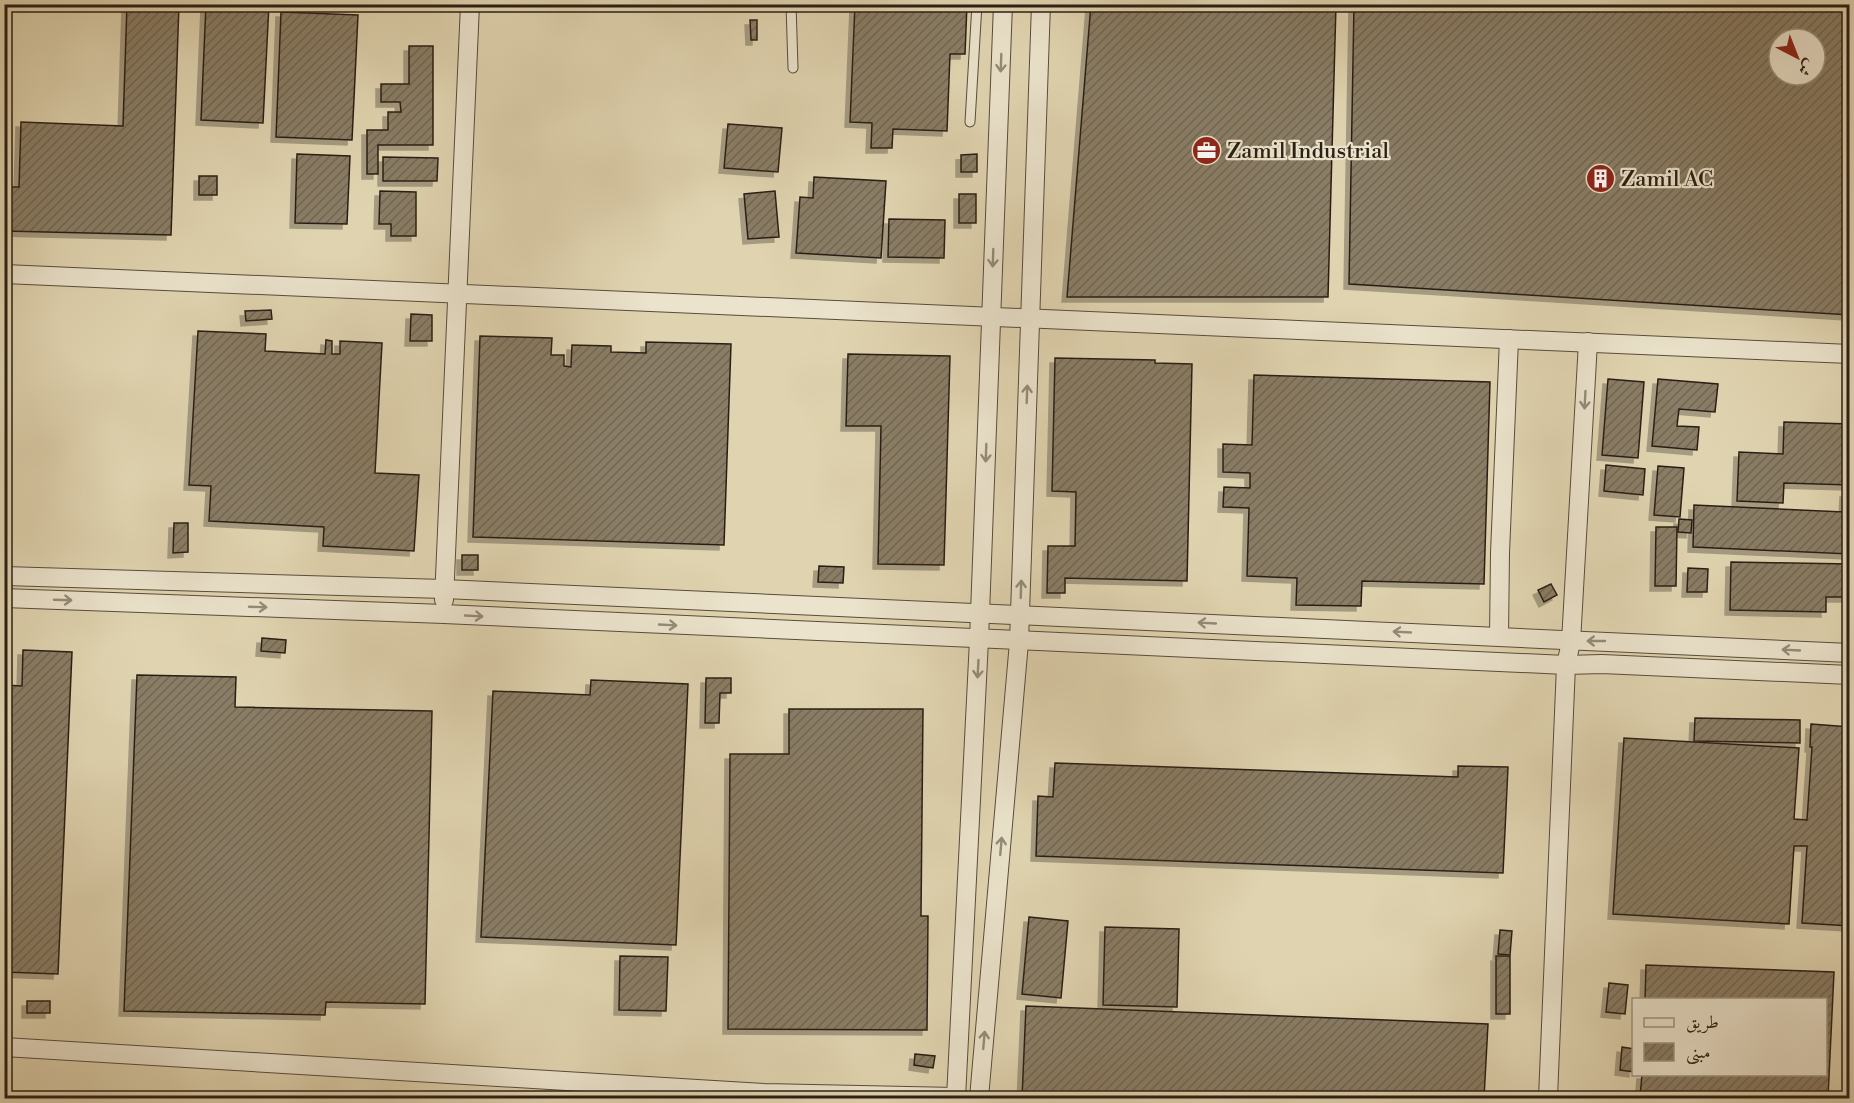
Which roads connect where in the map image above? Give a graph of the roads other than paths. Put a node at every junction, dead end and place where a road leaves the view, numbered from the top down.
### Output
1 (470, 4) edge
2 (791, 4) edge
3 (977, 4) edge
4 (1003, 4) edge
5 (1041, 4) edge
6 (793, 68) dead end
7 (970, 122) dead end
8 (4, 274) edge
9 (459, 295) junction
10 (990, 316) junction
11 (1029, 318) junction
12 (1509, 339) junction
13 (1588, 342) junction
14 (1850, 354) edge
15 (4, 576) edge
16 (444, 589) junction
17 (4, 598) edge
18 (980, 613) junction
19 (444, 614) junction
20 (1020, 614) junction
21 (1500, 636) junction
22 (979, 640) junction
23 (1019, 642) junction
24 (1571, 642) junction
25 (1850, 653) edge
26 (1566, 665) junction
27 (1850, 675) edge
28 (4, 1047) edge
29 (956, 1098) edge
30 (980, 1098) edge
31 (1548, 1098) edge

1 - 9 street
2 - 6 lane
3 - 7 lane
4 -> 10 street
5 - 11 street
8 - 9 street
9 - 10 street
9 - 16 street
10 - 11 street
10 -> 18 street
11 - 12 street
20 -> 11 street
12 - 13 street
12 - 21 street
13 - 14 street
13 -> 24 street
15 - 16 street
16 - 18 street
16 - 19 street
17 -> 19 street
18 - 20 street
18 - 22 street
19 -> 22 street
21 -> 20 street
20 - 23 street
21 - 24 street
22 - 23 street
22 -> 29 street
23 - 26 street
30 -> 23 street
25 -> 24 street
24 - 26 street
26 - 27 street
26 - 31 street
28 - 29 street

